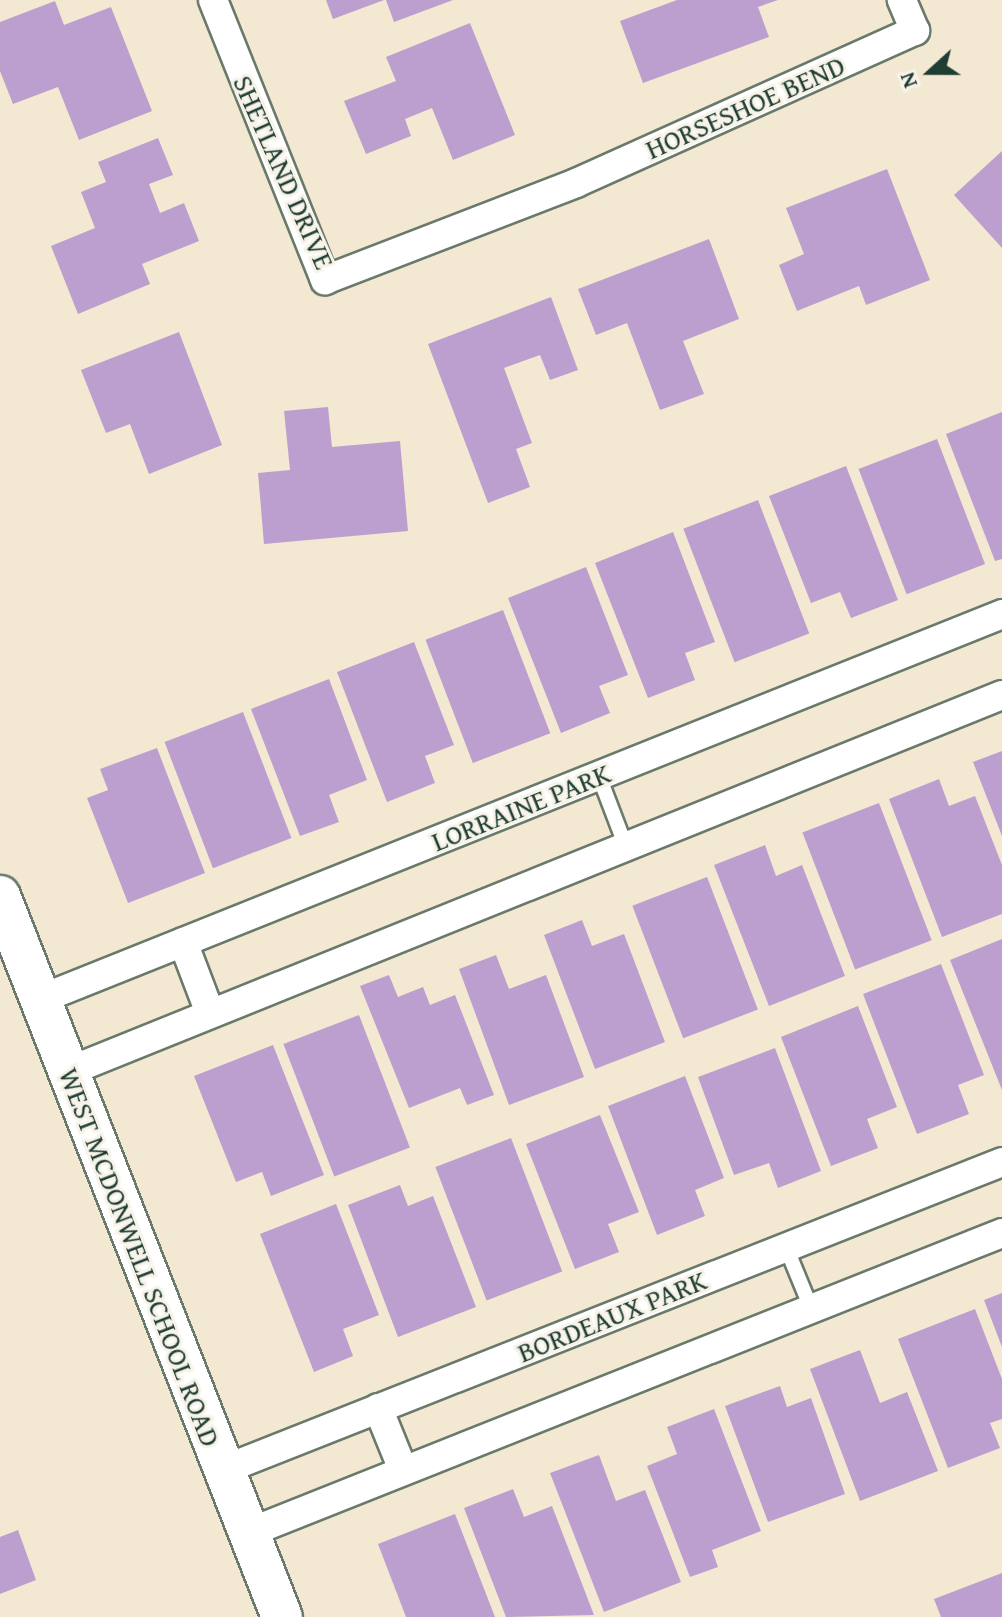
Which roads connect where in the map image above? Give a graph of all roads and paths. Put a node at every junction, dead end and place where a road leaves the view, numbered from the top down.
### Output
1 (213, 0) edge
2 (902, 0) edge
3 (576, 183) joint
4 (1002, 614) edge
5 (1002, 695) edge
6 (599, 776) junction
7 (626, 847) junction
8 (0, 896) edge
9 (183, 942) junction
10 (41, 999) junction
11 (210, 1013) junction
12 (67, 1072) junction
13 (1002, 1162) edge
14 (1002, 1233) edge
15 (786, 1247) junction
16 (811, 1308) junction
17 (378, 1408) junction
18 (223, 1470) junction
19 (403, 1470) junction
20 (248, 1533) junction
21 (282, 1617) edge

1 - 3 street, SHETLAND DRIVE
2 - 3 street, HORSESHOE BEND
4 - 6 street, LORRAINE PARK
5 - 7 street
6 - 7 lane
6 - 9 street, LORRAINE PARK
7 - 11 street
8 - 10 main road, WEST MCDONWELL SCHOOL ROAD
9 - 10 street, LORRAINE PARK
9 - 11 street
10 - 12 main road, WEST MCDONWELL SCHOOL ROAD
11 - 12 street
12 - 18 main road, WEST MCDONWELL SCHOOL ROAD
13 - 15 street, BORDEAUX PARK
14 - 16 street
15 - 16 lane
15 - 17 street, BORDEAUX PARK
16 - 19 street
17 - 18 street, BORDEAUX PARK
17 - 19 street
18 - 20 main road, WEST MCDONWELL SCHOOL ROAD
19 - 20 street
20 - 21 main road, WEST MCDONWELL SCHOOL ROAD

